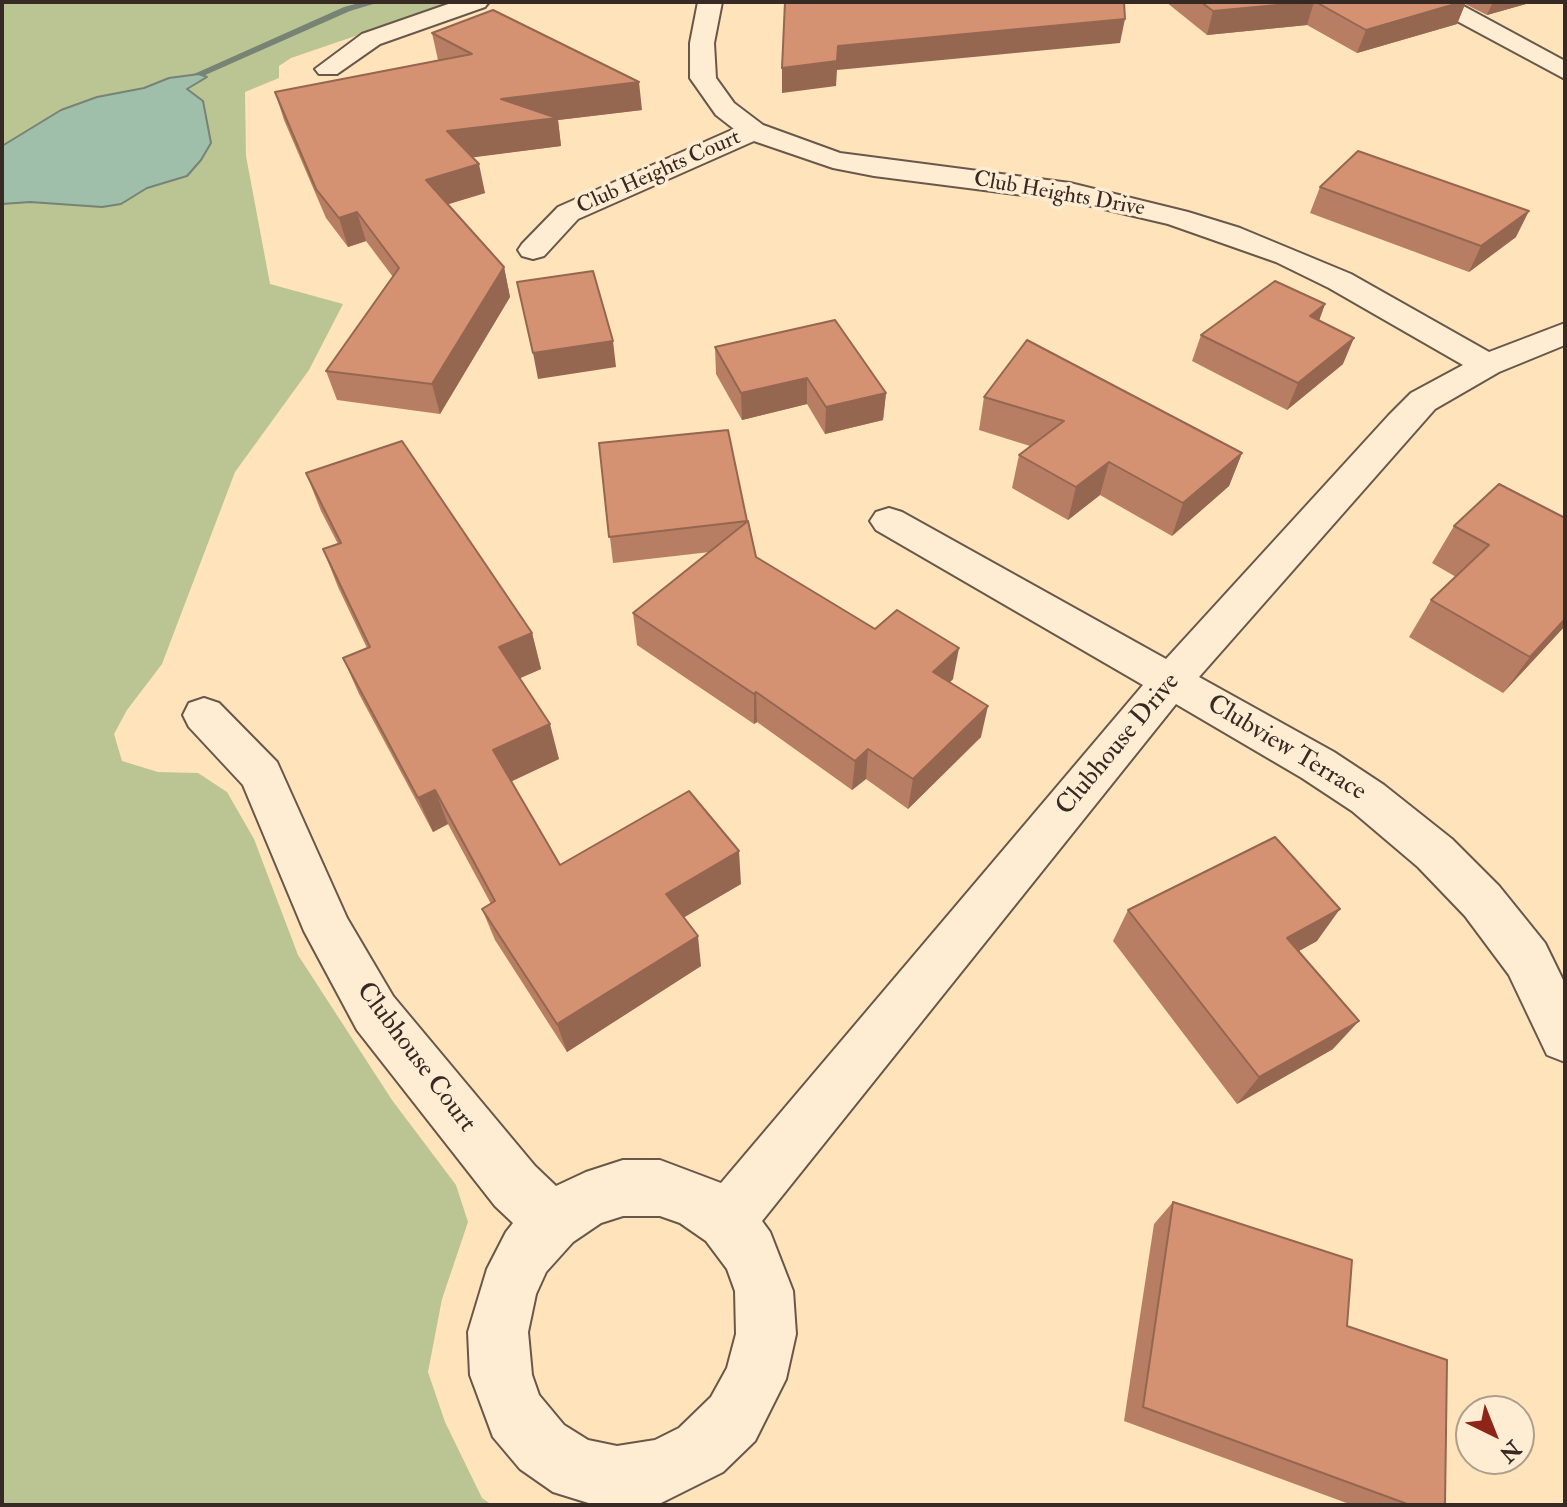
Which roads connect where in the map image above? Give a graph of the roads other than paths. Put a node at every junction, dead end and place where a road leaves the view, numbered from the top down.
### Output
1 (477, 2) edge
2 (710, 2) edge
3 (1439, 2) edge
4 (328, 69) dead end
5 (1565, 71) edge
6 (753, 131) junction
7 (533, 250) dead end
8 (1565, 333) edge
9 (1487, 365) junction
10 (889, 521) dead end
11 (1172, 680) junction
12 (204, 715) dead end
13 (1565, 1038) edge
14 (726, 1221) junction
15 (553, 1222) junction
16 (616, 1491) edge

1 - 4 street
2 - 6 street, Club Heights Drive
3 - 5 street
6 - 7 street, Club Heights Court
6 - 9 street, Club Heights Drive
8 - 9 street, Clubhouse Drive
9 - 11 street, Clubhouse Drive
10 - 11 street, Clubview Terrace
11 - 13 street, Clubview Terrace
11 - 14 street, Clubhouse Drive
12 - 15 street, Clubhouse Court
14 - 15 street
14 - 16 street
15 - 16 street

